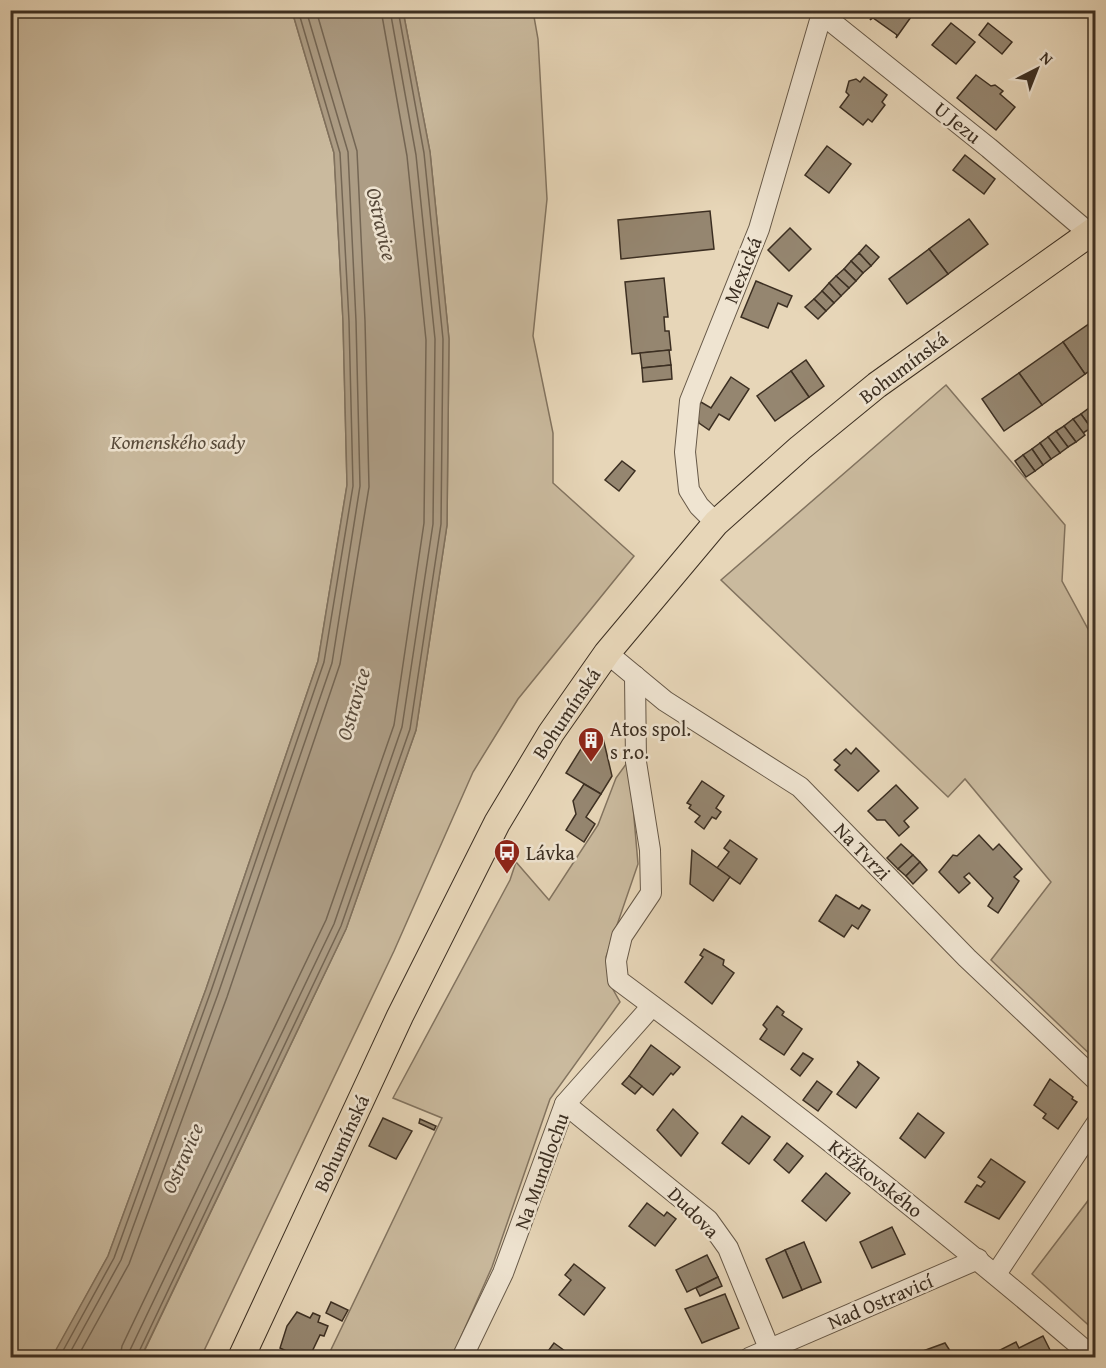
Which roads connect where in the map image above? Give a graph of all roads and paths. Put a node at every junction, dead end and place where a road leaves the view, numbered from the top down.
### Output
1 (824, 13) edge
2 (1093, 234) edge
3 (716, 523) junction
4 (606, 653) junction
5 (635, 676) junction
6 (652, 1006) junction
7 (1095, 1080) edge
8 (565, 1104) junction
9 (1095, 1124) edge
10 (978, 1259) junction
11 (996, 1274) junction
12 (771, 1353) edge
13 (241, 1358) edge
14 (462, 1358) edge
15 (749, 1358) edge
16 (1094, 1358) edge

1 - 2 street, U Jezu
1 - 3 street, Mexická
2 - 3 main road, Bohumínská
3 - 4 main road, Bohumínská
4 - 5 street, Na Tvrzi
4 - 13 main road, Bohumínská
5 - 6 street, Křížkovského
5 - 7 street, Na Tvrzi
6 - 8 street, Na Mundlochu
6 - 10 street, Křížkovského
8 - 12 street, Dudova
8 - 14 street, Na Mundlochu
9 - 11 street
10 - 11 street, Křížkovského
10 - 12 street, Nad Ostravicí
11 - 16 street, Křížkovského
12 - 15 street, Nad Ostravicí

